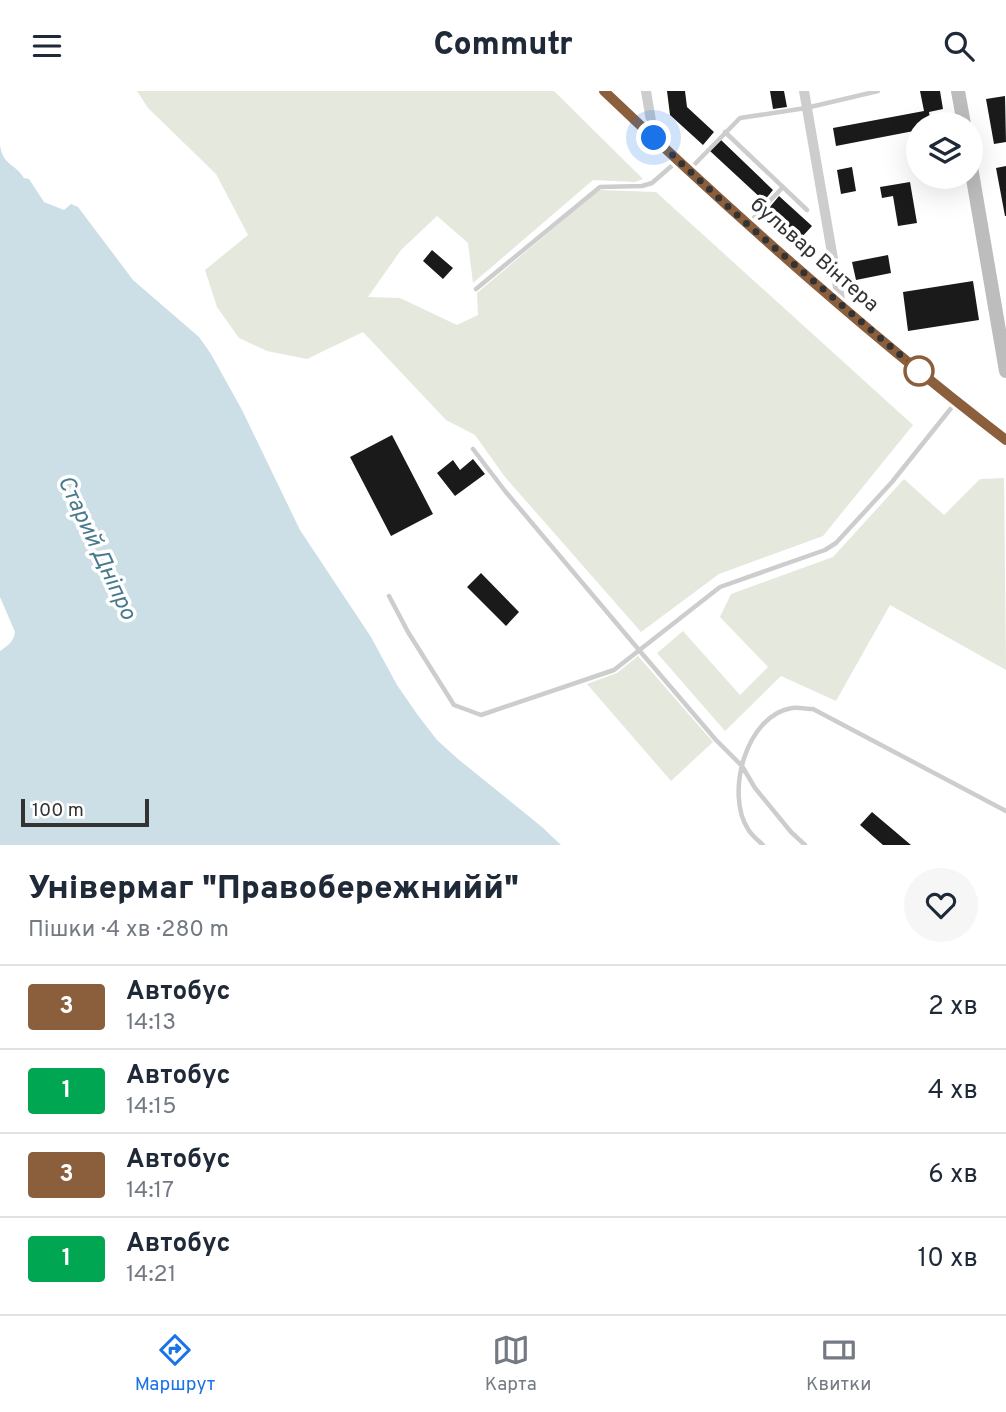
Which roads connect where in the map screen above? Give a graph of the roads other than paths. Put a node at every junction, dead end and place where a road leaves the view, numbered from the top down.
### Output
1 (604, 91) edge
2 (646, 91) edge
3 (804, 91) edge
4 (878, 91) edge
5 (958, 91) edge
6 (806, 107) junction
7 (962, 112) edge
8 (725, 132) junction
9 (654, 138) junction
10 (684, 165) junction
11 (783, 187) junction
12 (975, 189) edge
13 (807, 210) dead end
14 (748, 225) junction
15 (476, 289) dead end
16 (841, 305) junction
17 (1006, 371) edge
18 (956, 402) junction
19 (1006, 440) edge
20 (472, 449) dead end
21 (389, 596) dead end
22 (639, 650) junction
23 (742, 766) junction
24 (1006, 811) edge
25 (763, 845) edge
26 (805, 845) edge

1 - 9 street, бульвар Вінтера
2 - 9 street
3 - 6 street
4 - 6 lane
5 - 7 street
6 - 8 lane
6 - 16 street
8 - 10 lane
8 - 11 lane
9 - 10 street, бульвар Вінтера
10 - 14 street, бульвар Вінтера
10 - 15 lane
11 - 13 lane
11 - 14 lane
12 - 17 street
14 - 16 street, бульвар Вінтера
16 - 18 street, бульвар Вінтера
18 - 19 street, бульвар Вінтера
18 - 22 lane
20 - 22 lane
21 - 22 lane
22 - 23 lane
23 - 24 lane
23 - 25 lane
23 - 26 lane

